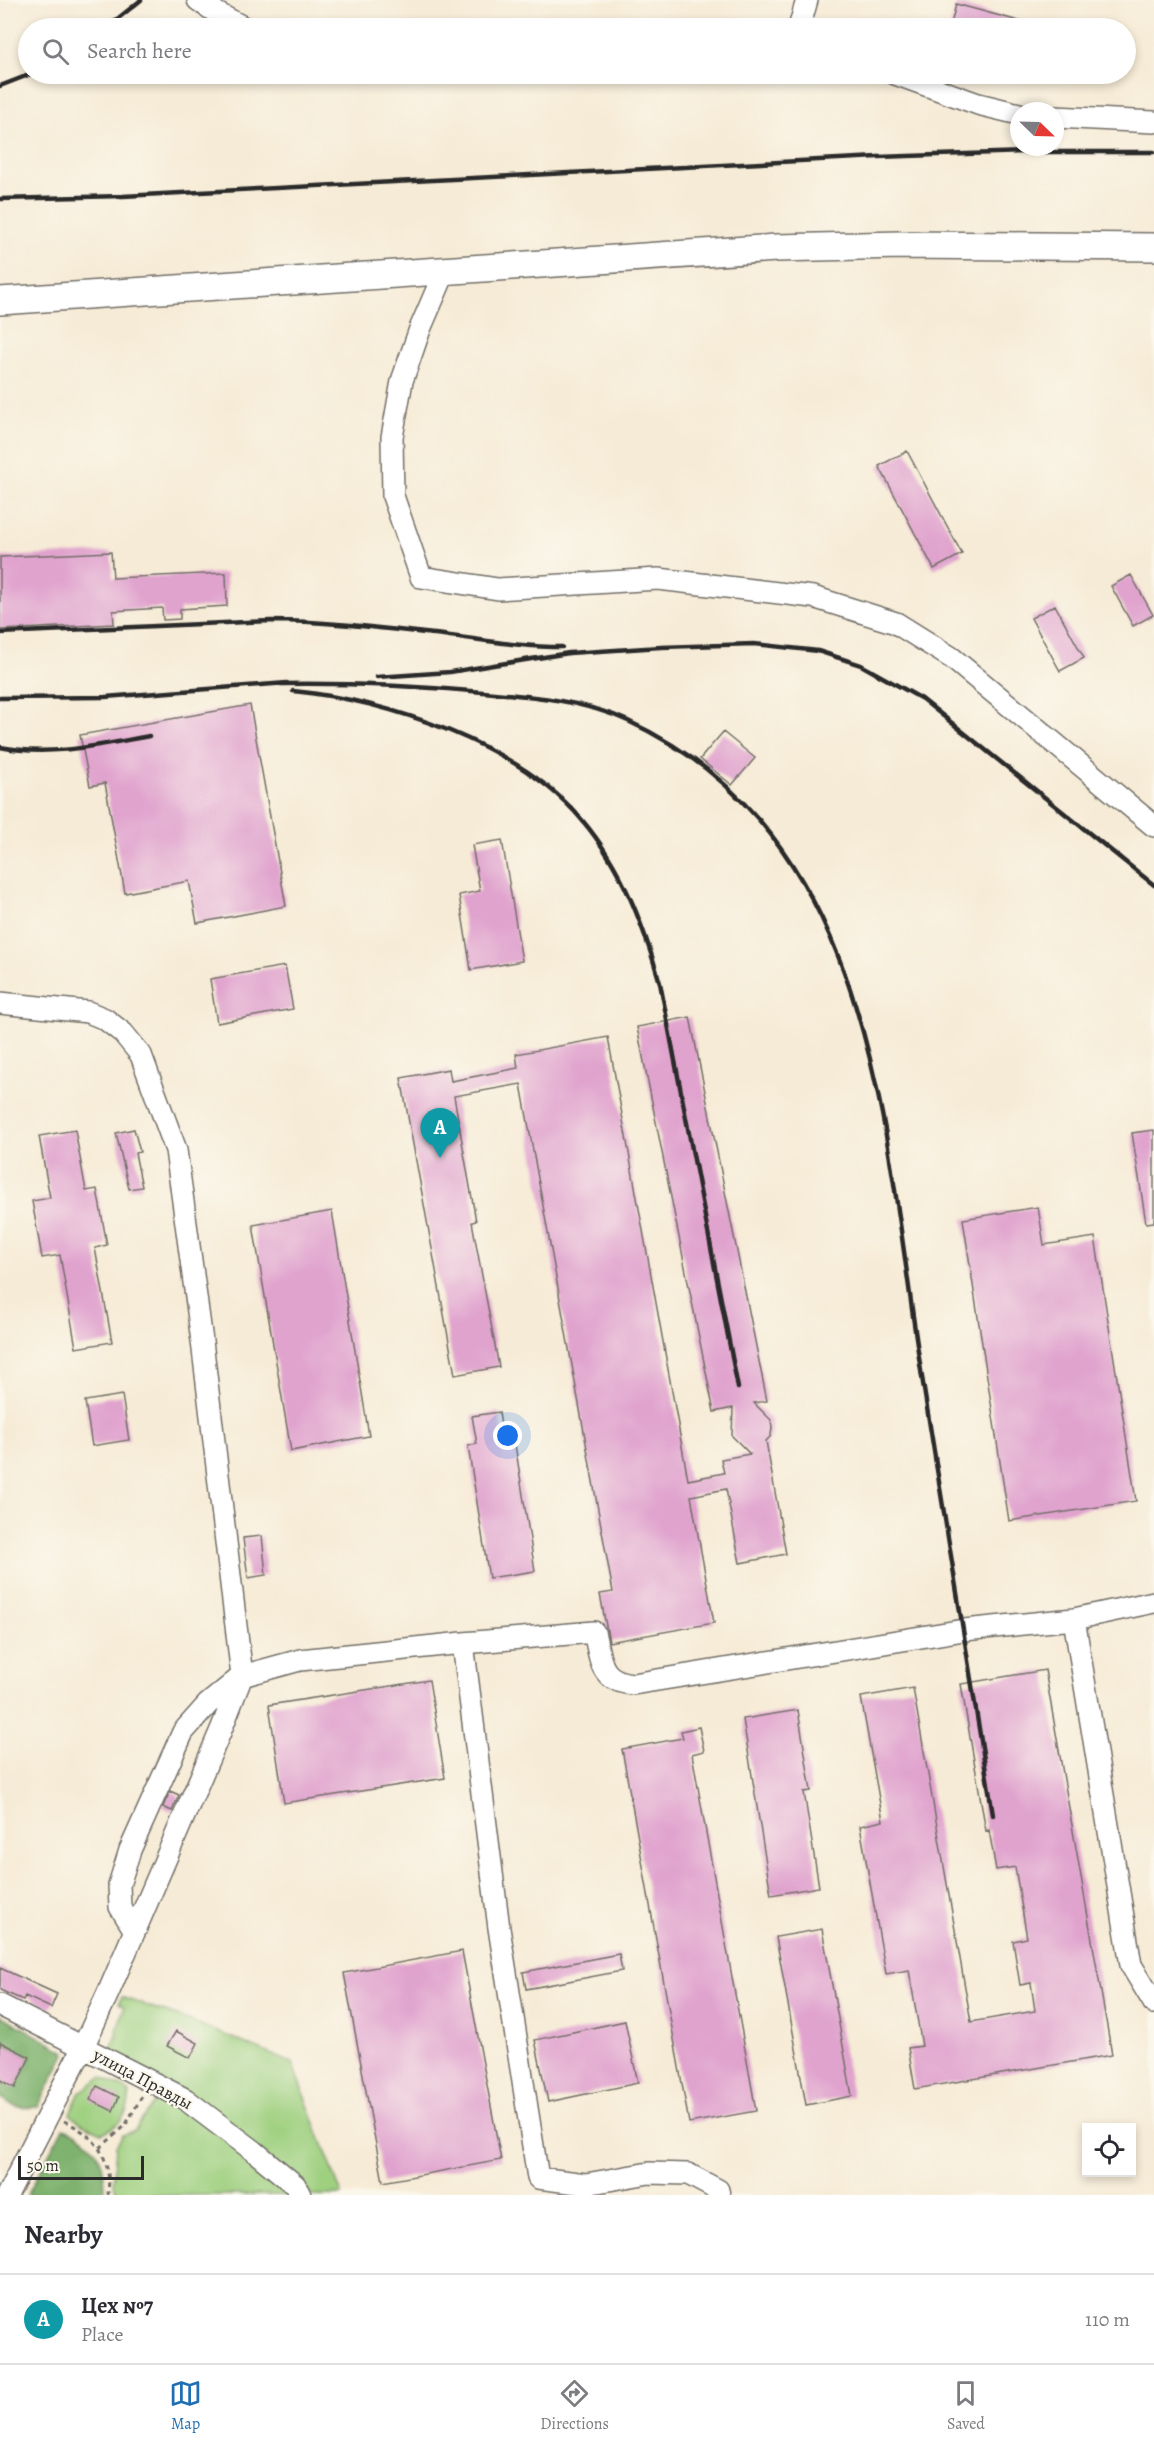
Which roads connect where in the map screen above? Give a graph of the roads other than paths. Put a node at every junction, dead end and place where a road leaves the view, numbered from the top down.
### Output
1 (198, 0) edge
2 (807, 0) edge
3 (226, 18) edge
4 (801, 18) edge
5 (923, 84) edge
6 (1010, 112) edge
7 (1064, 117) edge
8 (1154, 122) edge
9 (1154, 247) edge
10 (445, 271) junction
11 (0, 301) edge
12 (1154, 826) edge
13 (0, 1003) edge
14 (1154, 1602) edge
15 (1074, 1619) junction
16 (463, 1643) junction
17 (242, 1676) junction
18 (135, 1931) junction
19 (1154, 2003) edge
20 (0, 2005) edge
21 (83, 2047) junction
22 (7, 2195) edge
23 (300, 2195) edge
24 (719, 2195) edge

1 - 3 street
2 - 4 street
5 - 6 street
7 - 8 street
9 - 10 main road
10 - 11 main road
10 - 12 street
13 - 17 street
14 - 15 street
15 - 16 street
15 - 19 street
16 - 17 street
16 - 24 street
17 - 18 street
17 - 18 street
18 - 21 street
20 - 21 street, улица Правды
21 - 22 street
21 - 23 street, улица Правды

